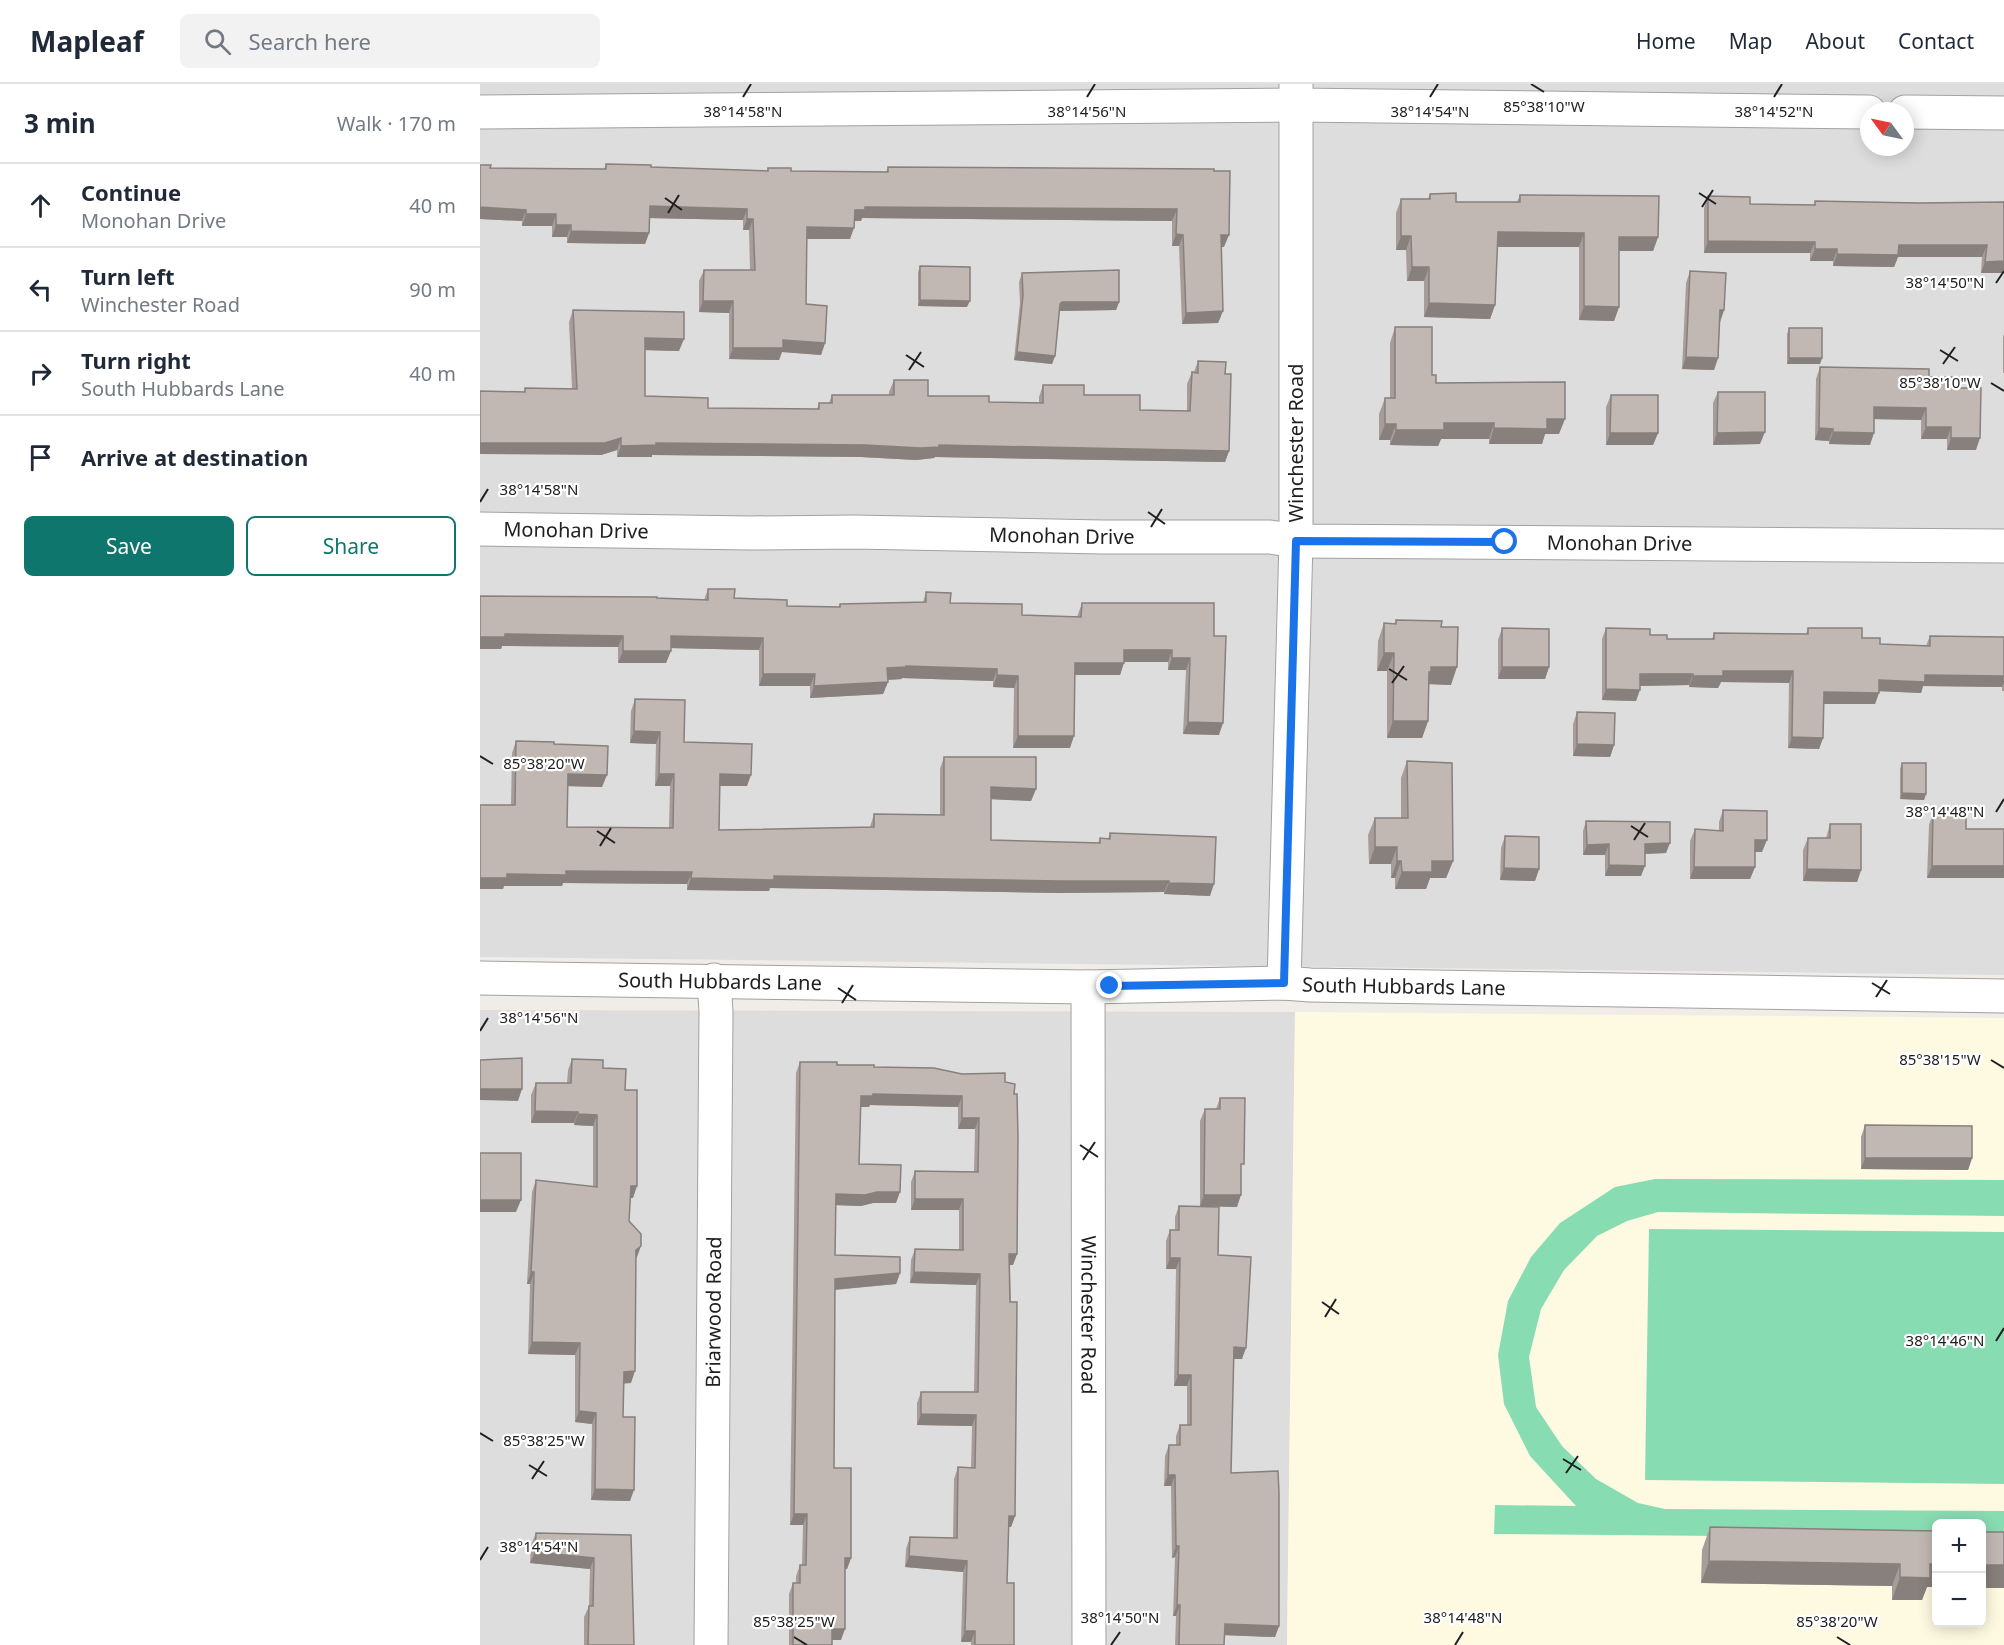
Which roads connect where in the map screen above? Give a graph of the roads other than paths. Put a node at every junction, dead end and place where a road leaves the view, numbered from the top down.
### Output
1 (1296, 95) edge
2 (480, 112) edge
3 (1860, 112) edge
4 (1914, 112) edge
5 (2004, 114) edge
6 (480, 529) edge
7 (1296, 541) junction
8 (2004, 546) edge
9 (480, 978) edge
10 (714, 980) junction
11 (1284, 983) junction
12 (1088, 987) junction
13 (2004, 996) edge
14 (711, 1645) edge
15 (1089, 1645) edge

1 - 2 street
1 - 3 street
1 - 7 street, Winchester Road
4 - 5 street
6 - 7 street, Monohan Drive
7 - 8 street, Monohan Drive
7 - 11 street, Winchester Road
9 - 10 street, South Hubbards Lane
10 - 12 street, South Hubbards Lane
10 - 14 street, Briarwood Road
11 - 12 street, South Hubbards Lane
11 - 13 street, South Hubbards Lane
12 - 15 street, Winchester Road

